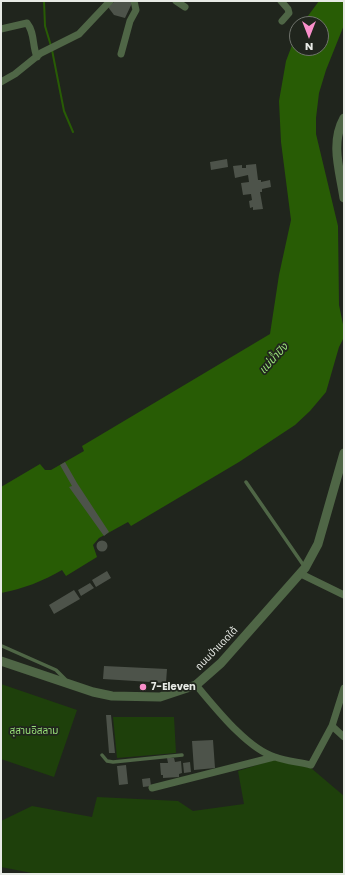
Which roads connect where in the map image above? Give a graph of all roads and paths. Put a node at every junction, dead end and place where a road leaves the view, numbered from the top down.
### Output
1 (110, 1) edge
2 (134, 1) edge
3 (176, 1) edge
4 (283, 2) edge
5 (185, 7) dead end
6 (282, 21) dead end
7 (1, 29) edge
8 (121, 54) dead end
9 (36, 57) junction
10 (1, 82) edge
11 (344, 118) edge
12 (344, 192) edge
13 (344, 453) edge
14 (246, 482) dead end
15 (303, 571) junction
16 (344, 595) edge
17 (2, 646) dead end
18 (1, 661) edge
19 (70, 684) junction
20 (196, 685) junction
21 (344, 688) edge
22 (332, 726) junction
23 (344, 737) edge
24 (102, 755) dead end
25 (182, 755) dead end
26 (274, 757) junction
27 (152, 788) dead end

1 - 9 street
2 - 8 street
3 - 5 street
4 - 6 street
7 - 9 street
9 - 10 street
11 - 12 street
13 - 15 street, ถนนป่าแดดใต้
14 - 15 lane
15 - 16 street
15 - 20 street, ถนนป่าแดดใต้
17 - 19 lane
18 - 19 street, ถนนป่าแดดใต้
19 - 20 street, ถนนป่าแดดใต้
20 - 26 street
21 - 22 street
22 - 23 street
22 - 26 street
24 - 25 lane
26 - 27 street

